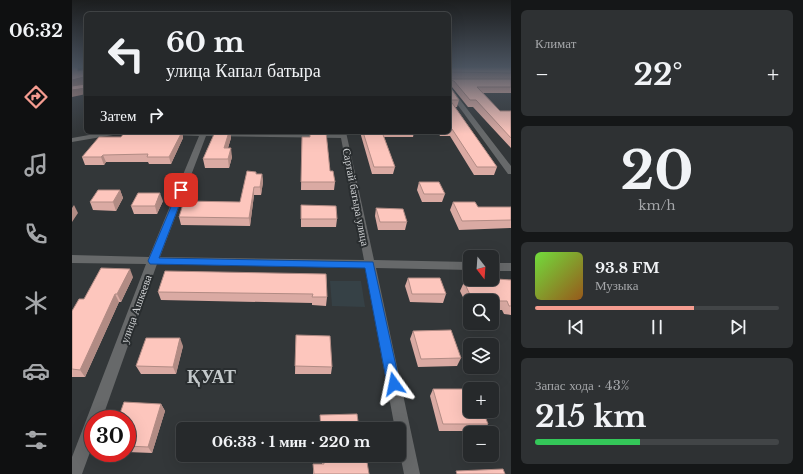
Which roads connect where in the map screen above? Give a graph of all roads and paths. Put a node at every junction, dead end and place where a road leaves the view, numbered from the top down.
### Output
1 (451, 92) edge
2 (107, 134) edge
3 (204, 134) edge
4 (344, 134) edge
5 (72, 140) edge
6 (511, 172) edge
7 (72, 259) edge
8 (153, 261) junction
9 (369, 265) junction
10 (463, 266) edge
11 (499, 267) edge
12 (511, 267) edge
13 (97, 410) edge
14 (84, 447) edge
15 (74, 474) edge
16 (412, 474) edge

1 - 6 street
2 - 5 street
3 - 8 street, улица Ашкеева
4 - 9 street, Сартай батыра улица
7 - 8 street
8 - 9 street
8 - 13 street, улица Ашкеева
9 - 10 street
9 - 16 street, Сартай батыра улица
11 - 12 street
14 - 15 street

